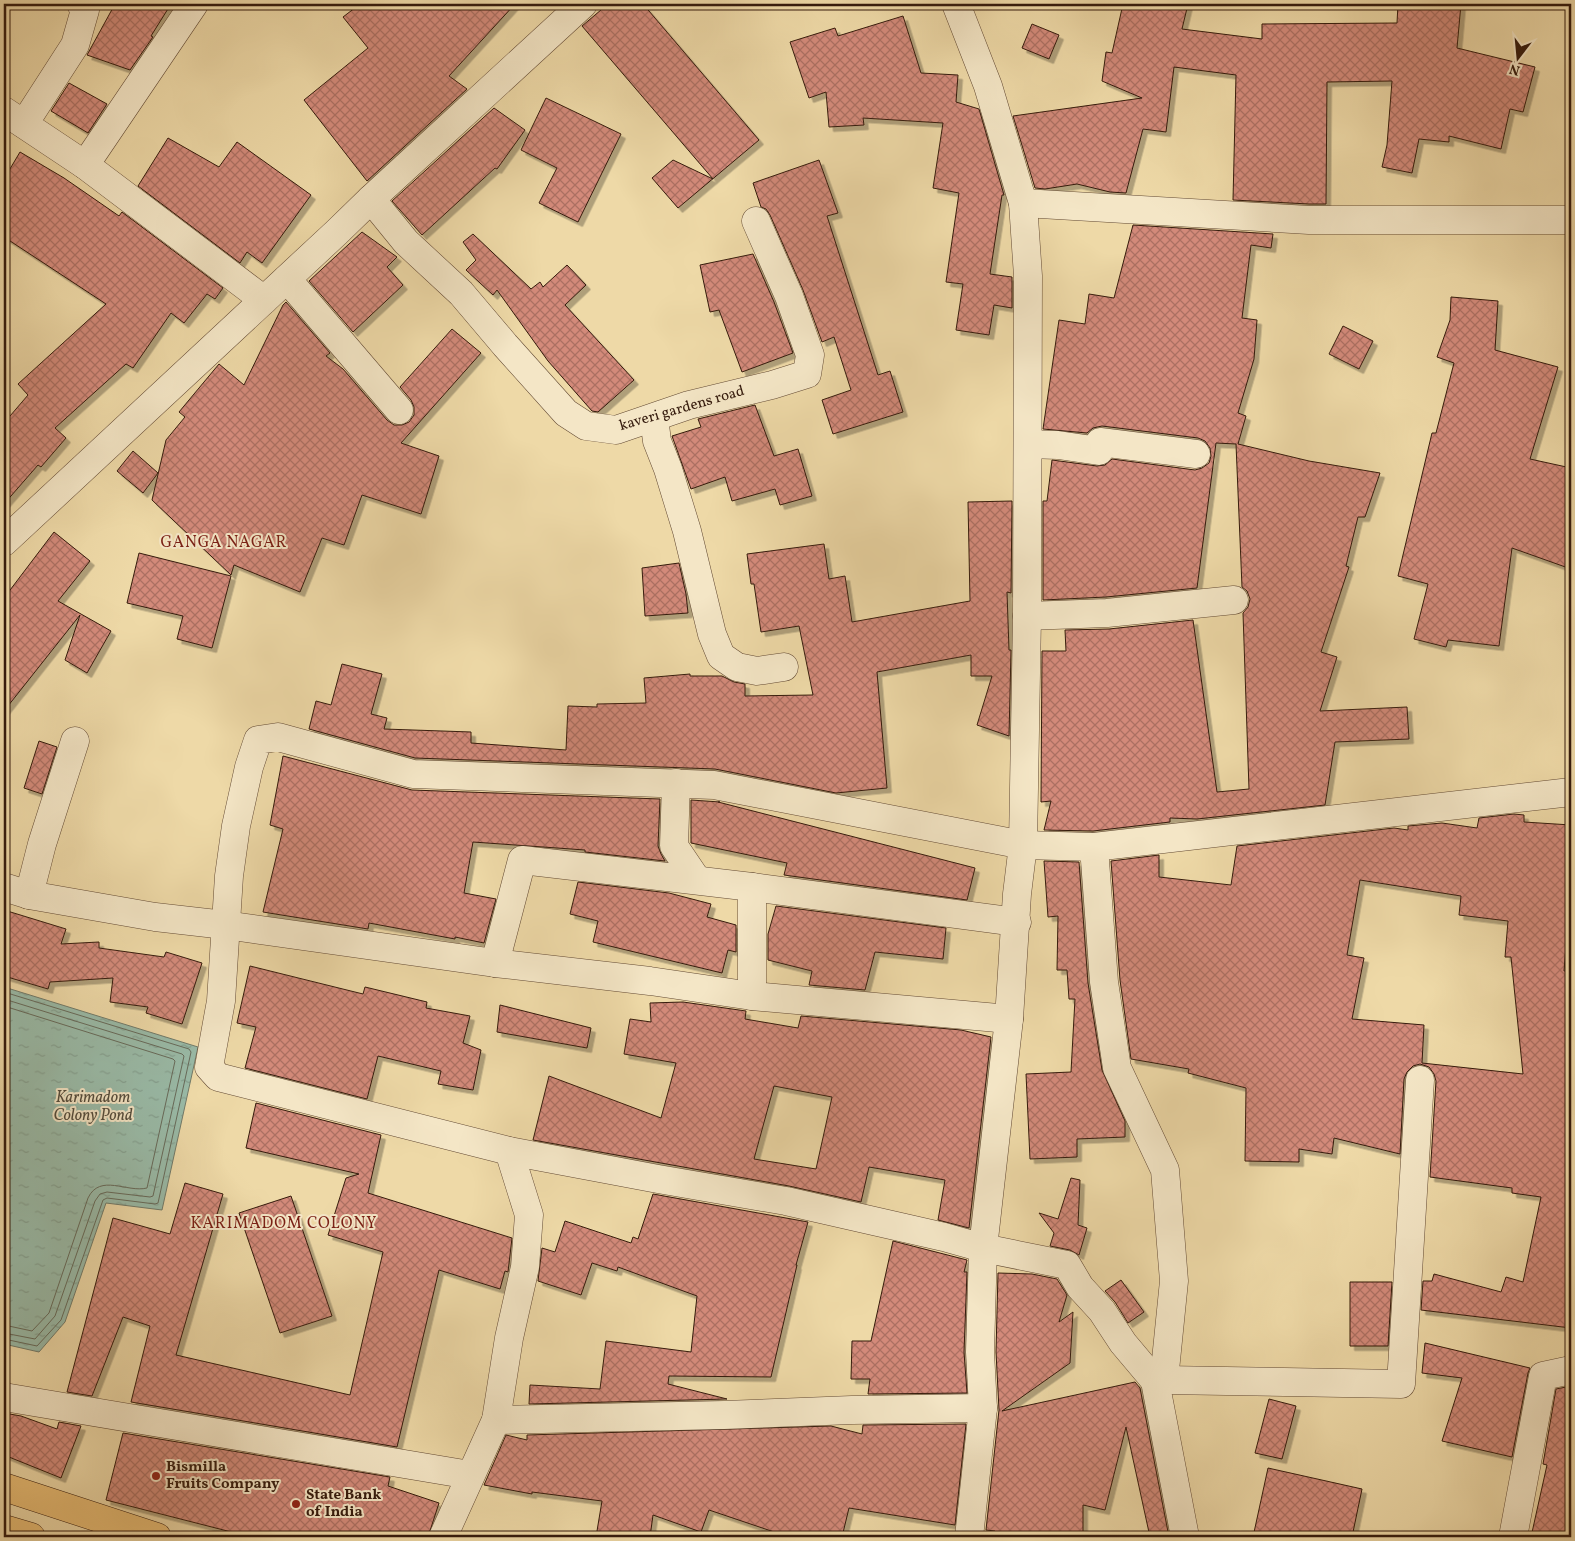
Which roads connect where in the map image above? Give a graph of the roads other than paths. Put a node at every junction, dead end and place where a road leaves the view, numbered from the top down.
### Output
1 (81, 4) edge
2 (194, 4) edge
3 (583, 4) edge
4 (956, 4) edge
5 (14, 117) edge
6 (85, 164) junction
7 (371, 199) junction
8 (1023, 203) junction
9 (1571, 220) edge
10 (756, 222) dead end
11 (287, 279) junction
12 (264, 300) junction
13 (399, 410) dead end
14 (654, 418) junction
15 (1028, 444) junction
16 (1196, 454) dead end
17 (4, 542) edge
18 (1234, 600) dead end
19 (1027, 616) junction
20 (784, 667) dead end
21 (75, 741) dead end
22 (676, 783) junction
23 (1571, 792) edge
24 (1022, 845) junction
25 (1094, 847) junction
26 (697, 880) junction
27 (4, 887) edge
28 (752, 887) junction
29 (30, 895) junction
30 (1016, 922) junction
31 (225, 925) junction
32 (495, 963) junction
33 (752, 996) junction
34 (1009, 1019) junction
35 (1420, 1080) dead end
36 (509, 1152) junction
37 (983, 1248) junction
38 (1571, 1370) edge
39 (1159, 1381) junction
40 (4, 1397) edge
41 (983, 1408) junction
42 (496, 1420) junction
43 (470, 1475) junction
44 (4, 1488) edge
45 (4, 1529) edge
46 (31, 1537) edge
47 (157, 1537) edge
48 (443, 1537) edge
49 (969, 1537) edge
50 (1185, 1537) edge
51 (1513, 1537) edge

1 - 5 street
2 - 6 street
3 - 7 street
4 - 8 street
5 - 6 street
6 - 12 street
7 - 11 street
7 - 14 street, kaveri gardens road
8 - 9 street
8 - 15 street
10 - 14 street, kaveri gardens road
11 - 12 street
11 - 13 street
12 - 17 street
14 - 20 street
15 - 16 street
15 - 19 street
18 - 19 street
19 - 24 street
21 - 29 street
22 - 24 street
22 - 26 street
22 - 31 street
23 - 25 street
24 - 25 street
24 - 30 street
25 - 39 street
26 - 28 street
26 - 32 street
27 - 29 street
28 - 30 street
28 - 33 street
29 - 31 street
30 - 34 street
31 - 32 street
31 - 36 street
32 - 33 street
33 - 34 street
34 - 37 street
35 - 39 street
36 - 37 street
36 - 42 street
37 - 39 street
37 - 41 street
38 - 51 street
39 - 50 street
40 - 43 street
41 - 42 street
41 - 49 street
42 - 43 street
43 - 48 street
44 - 47 main road
45 - 46 main road

